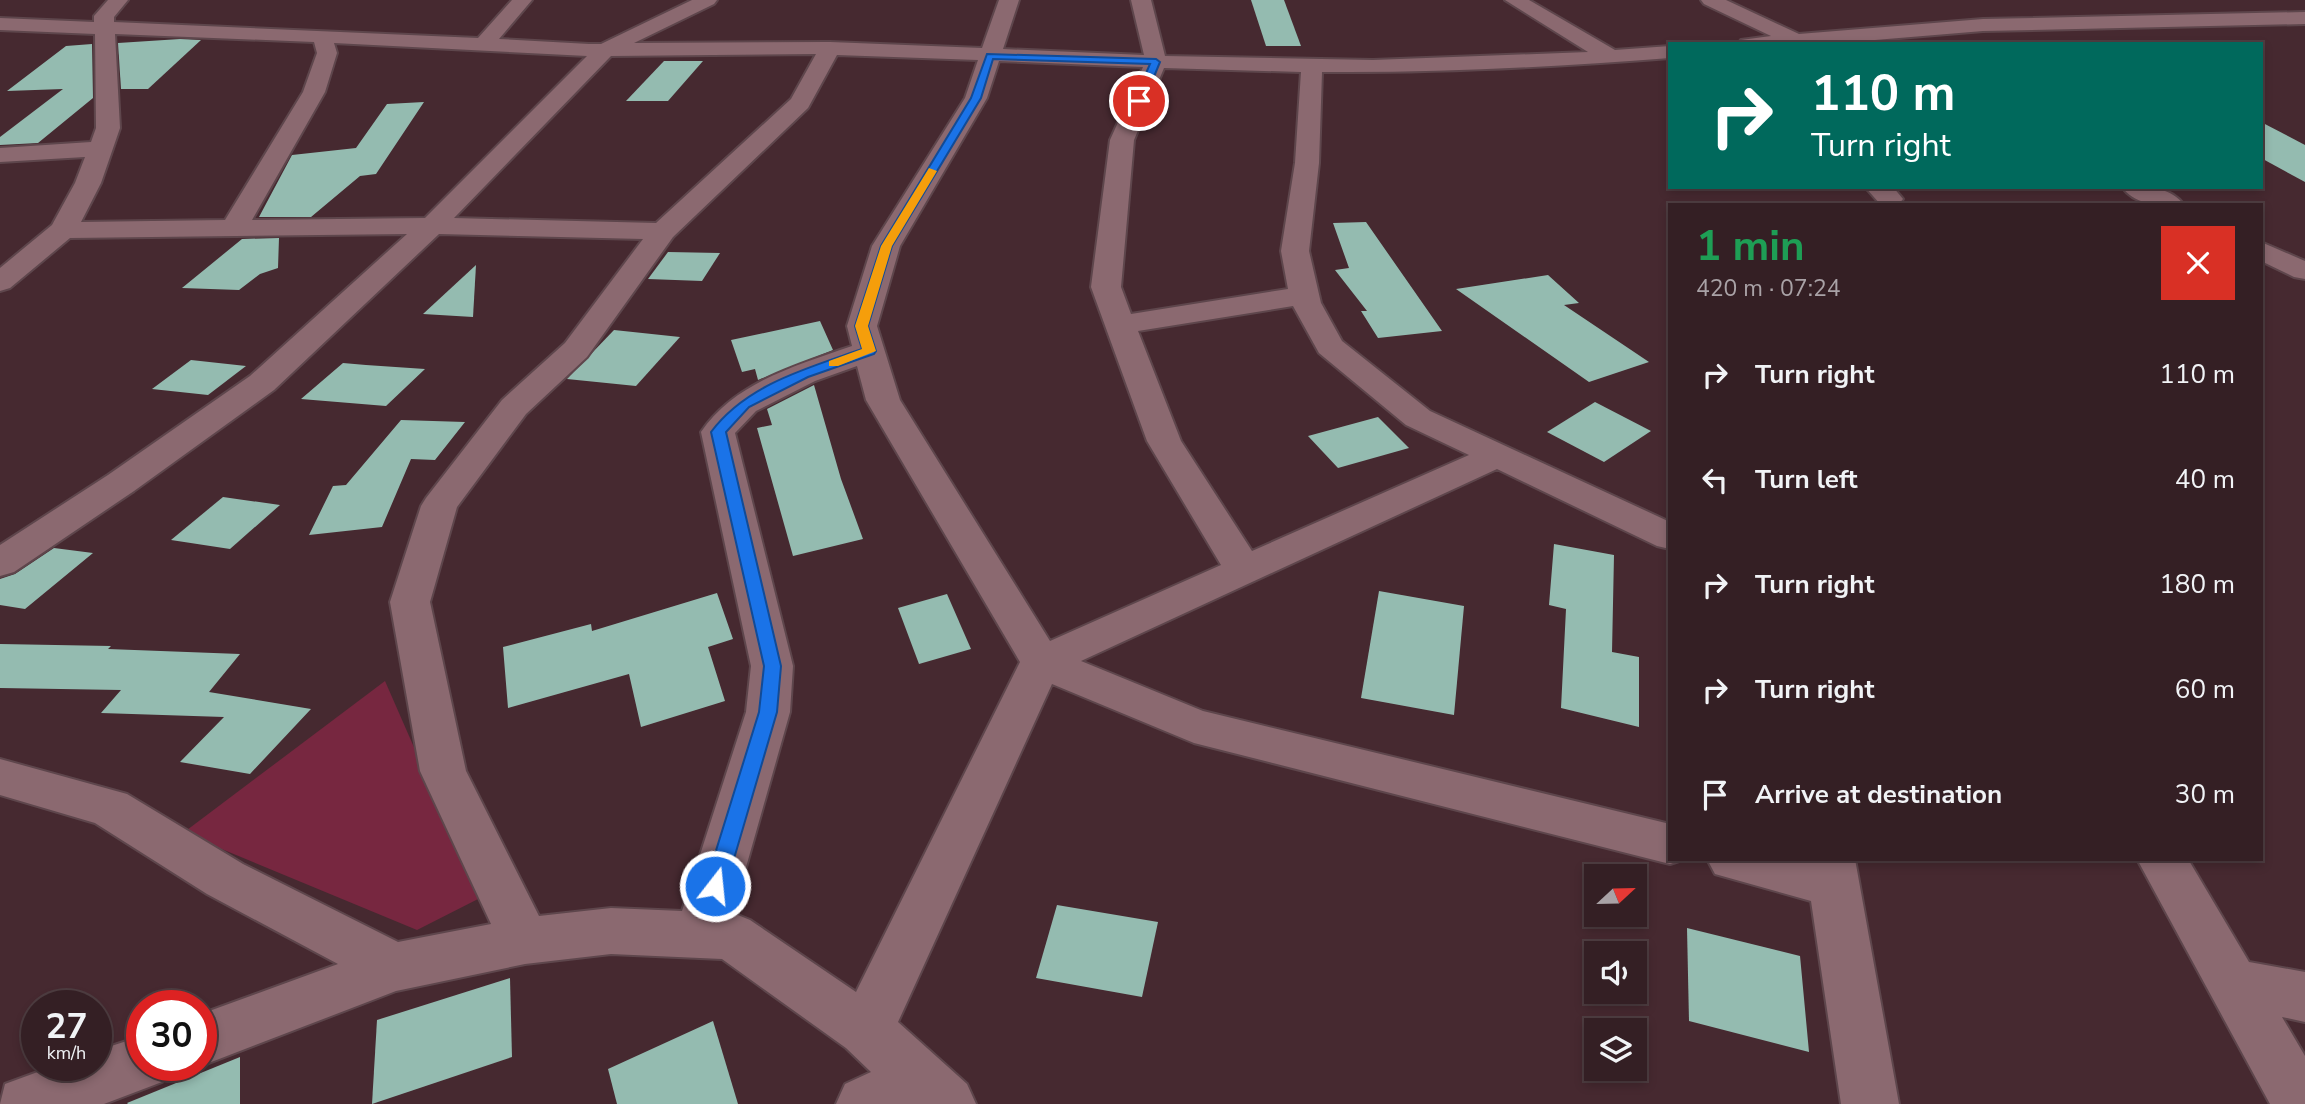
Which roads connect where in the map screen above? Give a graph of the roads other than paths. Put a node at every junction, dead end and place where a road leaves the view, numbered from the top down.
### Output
1 (118, 0) edge
2 (522, 0) edge
3 (707, 0) edge
4 (1009, 0) edge
5 (1141, 0) edge
6 (1515, 0) edge
7 (1711, 0) edge
8 (1953, 10) dead end
9 (2305, 18) edge
10 (0, 24) edge
11 (1983, 25) junction
12 (103, 28) junction
13 (322, 36) junction
14 (1794, 39) junction
15 (1863, 39) edge
16 (1766, 42) edge
17 (484, 44) junction
18 (830, 48) junction
19 (607, 50) junction
20 (1668, 52) edge
21 (990, 56) junction
22 (1612, 57) junction
23 (1156, 62) junction
24 (1312, 65) junction
25 (100, 149) junction
26 (0, 155) edge
27 (2139, 189) edge
28 (2167, 203) edge
29 (432, 226) junction
30 (234, 228) junction
31 (63, 230) junction
32 (663, 231) junction
33 (2263, 251) edge
34 (32, 256) junction
35 (0, 257) edge
36 (2304, 271) edge
37 (0, 282) edge
38 (1304, 295) junction
39 (1120, 325) junction
40 (869, 351) junction
41 (1496, 456) junction
42 (1668, 536) edge
43 (0, 563) edge
44 (1244, 570) junction
45 (1041, 662) junction
46 (0, 776) edge
47 (56, 792) junction
48 (0, 808) edge
49 (1668, 844) edge
50 (1747, 861) edge
51 (2163, 861) edge
52 (1832, 872) edge
53 (701, 934) junction
54 (525, 941) junction
55 (395, 967) junction
56 (2232, 983) junction
57 (2305, 997) edge
58 (866, 1030) junction
59 (217, 1034) edge
60 (126, 1069) edge
61 (933, 1091) edge
62 (25, 1104) edge
63 (866, 1104) edge
64 (1870, 1104) edge
65 (2301, 1104) edge

1 - 12 street
2 - 17 street
3 - 19 street
4 - 21 street
5 - 23 street
6 - 22 street
7 - 14 street
8 - 11 street
9 - 11 street
10 - 12 street
11 - 15 street
12 - 13 street
12 - 25 street
13 - 17 street
13 - 30 street
14 - 15 street
14 - 16 street
17 - 19 street
18 - 19 street
18 - 21 street
18 - 32 street
19 - 29 street
20 - 22 street
21 - 23 street
21 - 40 street
22 - 24 street
23 - 24 street
23 - 39 street
24 - 38 street
25 - 26 street
25 - 31 street
27 - 28 street
29 - 30 street
29 - 32 street
29 - 43 street
30 - 31 street
31 - 34 street
32 - 54 street
33 - 36 street
34 - 35 street
34 - 37 street
38 - 39 street
38 - 41 street
39 - 44 street
40 - 45 street
40 - 53 street
41 - 42 street
41 - 44 street
44 - 45 street
45 - 49 street
45 - 58 street
46 - 47 street
47 - 48 street
47 - 55 street
50 - 52 street
51 - 56 street
52 - 64 street
53 - 54 street
53 - 58 street
54 - 55 street
55 - 59 street
56 - 57 street
56 - 65 street
58 - 61 street
60 - 62 street
61 - 63 street

